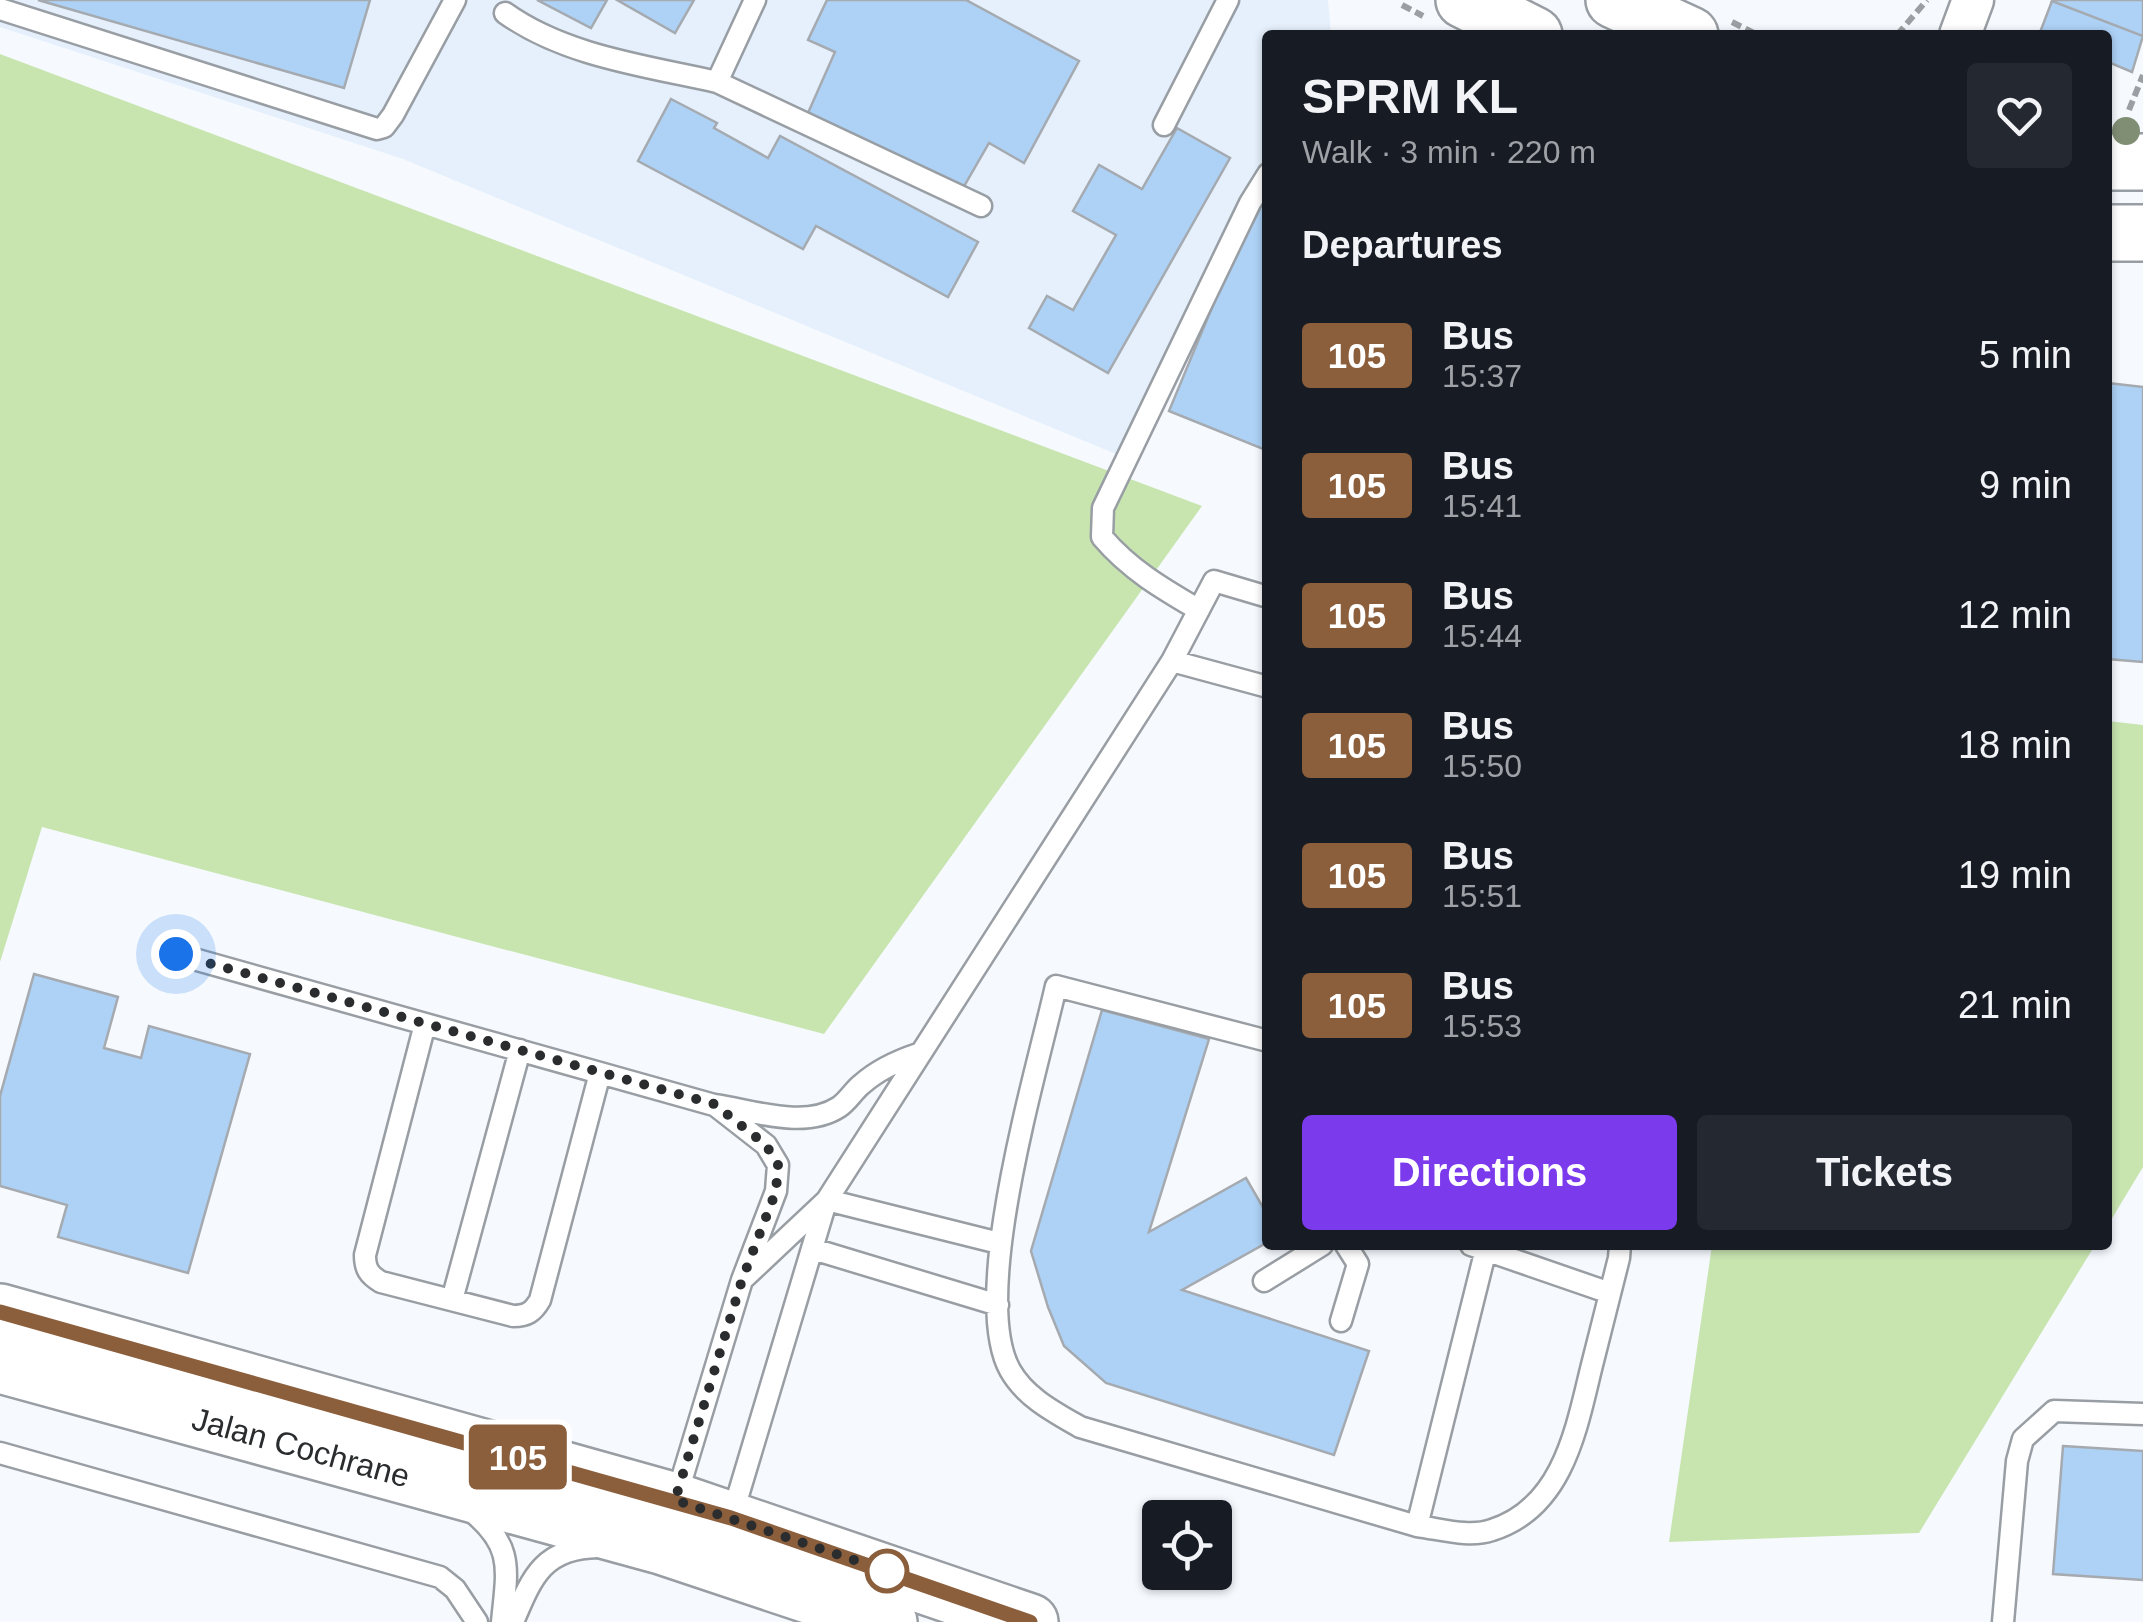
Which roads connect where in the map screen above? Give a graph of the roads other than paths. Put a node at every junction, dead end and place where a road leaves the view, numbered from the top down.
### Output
1 (455, 0) edge
2 (755, 0) edge
3 (1228, 0) edge
4 (1464, 0) edge
5 (1614, 0) edge
6 (1974, 0) edge
7 (0, 10) edge
8 (505, 13) dead end
9 (1524, 30) edge
10 (1679, 30) edge
11 (1962, 30) edge
12 (716, 82) junction
13 (1164, 124) dead end
14 (2112, 162) edge
15 (2143, 162) edge
16 (1262, 184) edge
17 (981, 206) dead end
18 (1262, 594) edge
19 (1199, 610) junction
20 (1172, 661) junction
21 (1262, 685) edge
22 (176, 954) dead end
23 (426, 1024) junction
24 (1262, 1038) edge
25 (520, 1050) junction
26 (918, 1054) junction
27 (600, 1073) junction
28 (714, 1104) junction
29 (826, 1200) junction
30 (998, 1243) junction
31 (813, 1250) junction
32 (1314, 1250) edge
33 (1353, 1250) edge
34 (1481, 1250) edge
35 (1493, 1250) edge
36 (1619, 1250) edge
37 (742, 1280) junction
38 (1264, 1280) dead end
39 (1610, 1294) junction
40 (452, 1300) junction
41 (998, 1305) junction
42 (0, 1312) edge
43 (1341, 1322) dead end
44 (0, 1365) edge
45 (2143, 1414) edge
46 (0, 1453) edge
47 (434, 1481) junction
48 (668, 1523) junction
49 (1417, 1526) junction
50 (724, 1540) junction
51 (478, 1622) edge
52 (502, 1622) edge
53 (513, 1622) edge
54 (888, 1622) edge
55 (1030, 1622) edge
56 (2003, 1622) edge

1 - 7 lane
2 - 12 lane
3 - 13 lane
4 - 9 street
5 - 10 street
6 - 11 street
8 - 12 lane
12 - 17 lane
14 - 15 street
16 - 19 lane
18 - 19 lane
19 - 20 lane
20 - 21 lane
20 - 26 lane
22 - 23 lane
23 - 25 lane
23 - 40 lane
24 - 30 lane
25 - 27 lane
25 - 40 lane
26 - 28 lane
26 - 29 lane
27 - 28 lane
27 - 40 lane
28 - 37 lane
29 - 30 lane
29 - 31 lane
29 - 37 lane
30 - 41 lane
31 - 41 lane
31 - 50 lane
32 - 38 lane
33 - 43 lane
34 - 49 lane
35 - 39 lane
36 - 39 lane
37 - 48 lane
39 - 49 lane
41 - 49 lane
42 - 48 street, Jalan Cochrane
44 - 47 street, Jalan Cochrane
45 - 56 lane
46 - 51 lane
47 - 48 street, Jalan Cochrane
47 - 52 lane
48 - 50 street, Jalan Cochrane
48 - 53 lane
50 - 54 street, Jalan Cochrane
50 - 55 street, Jalan Cochrane

